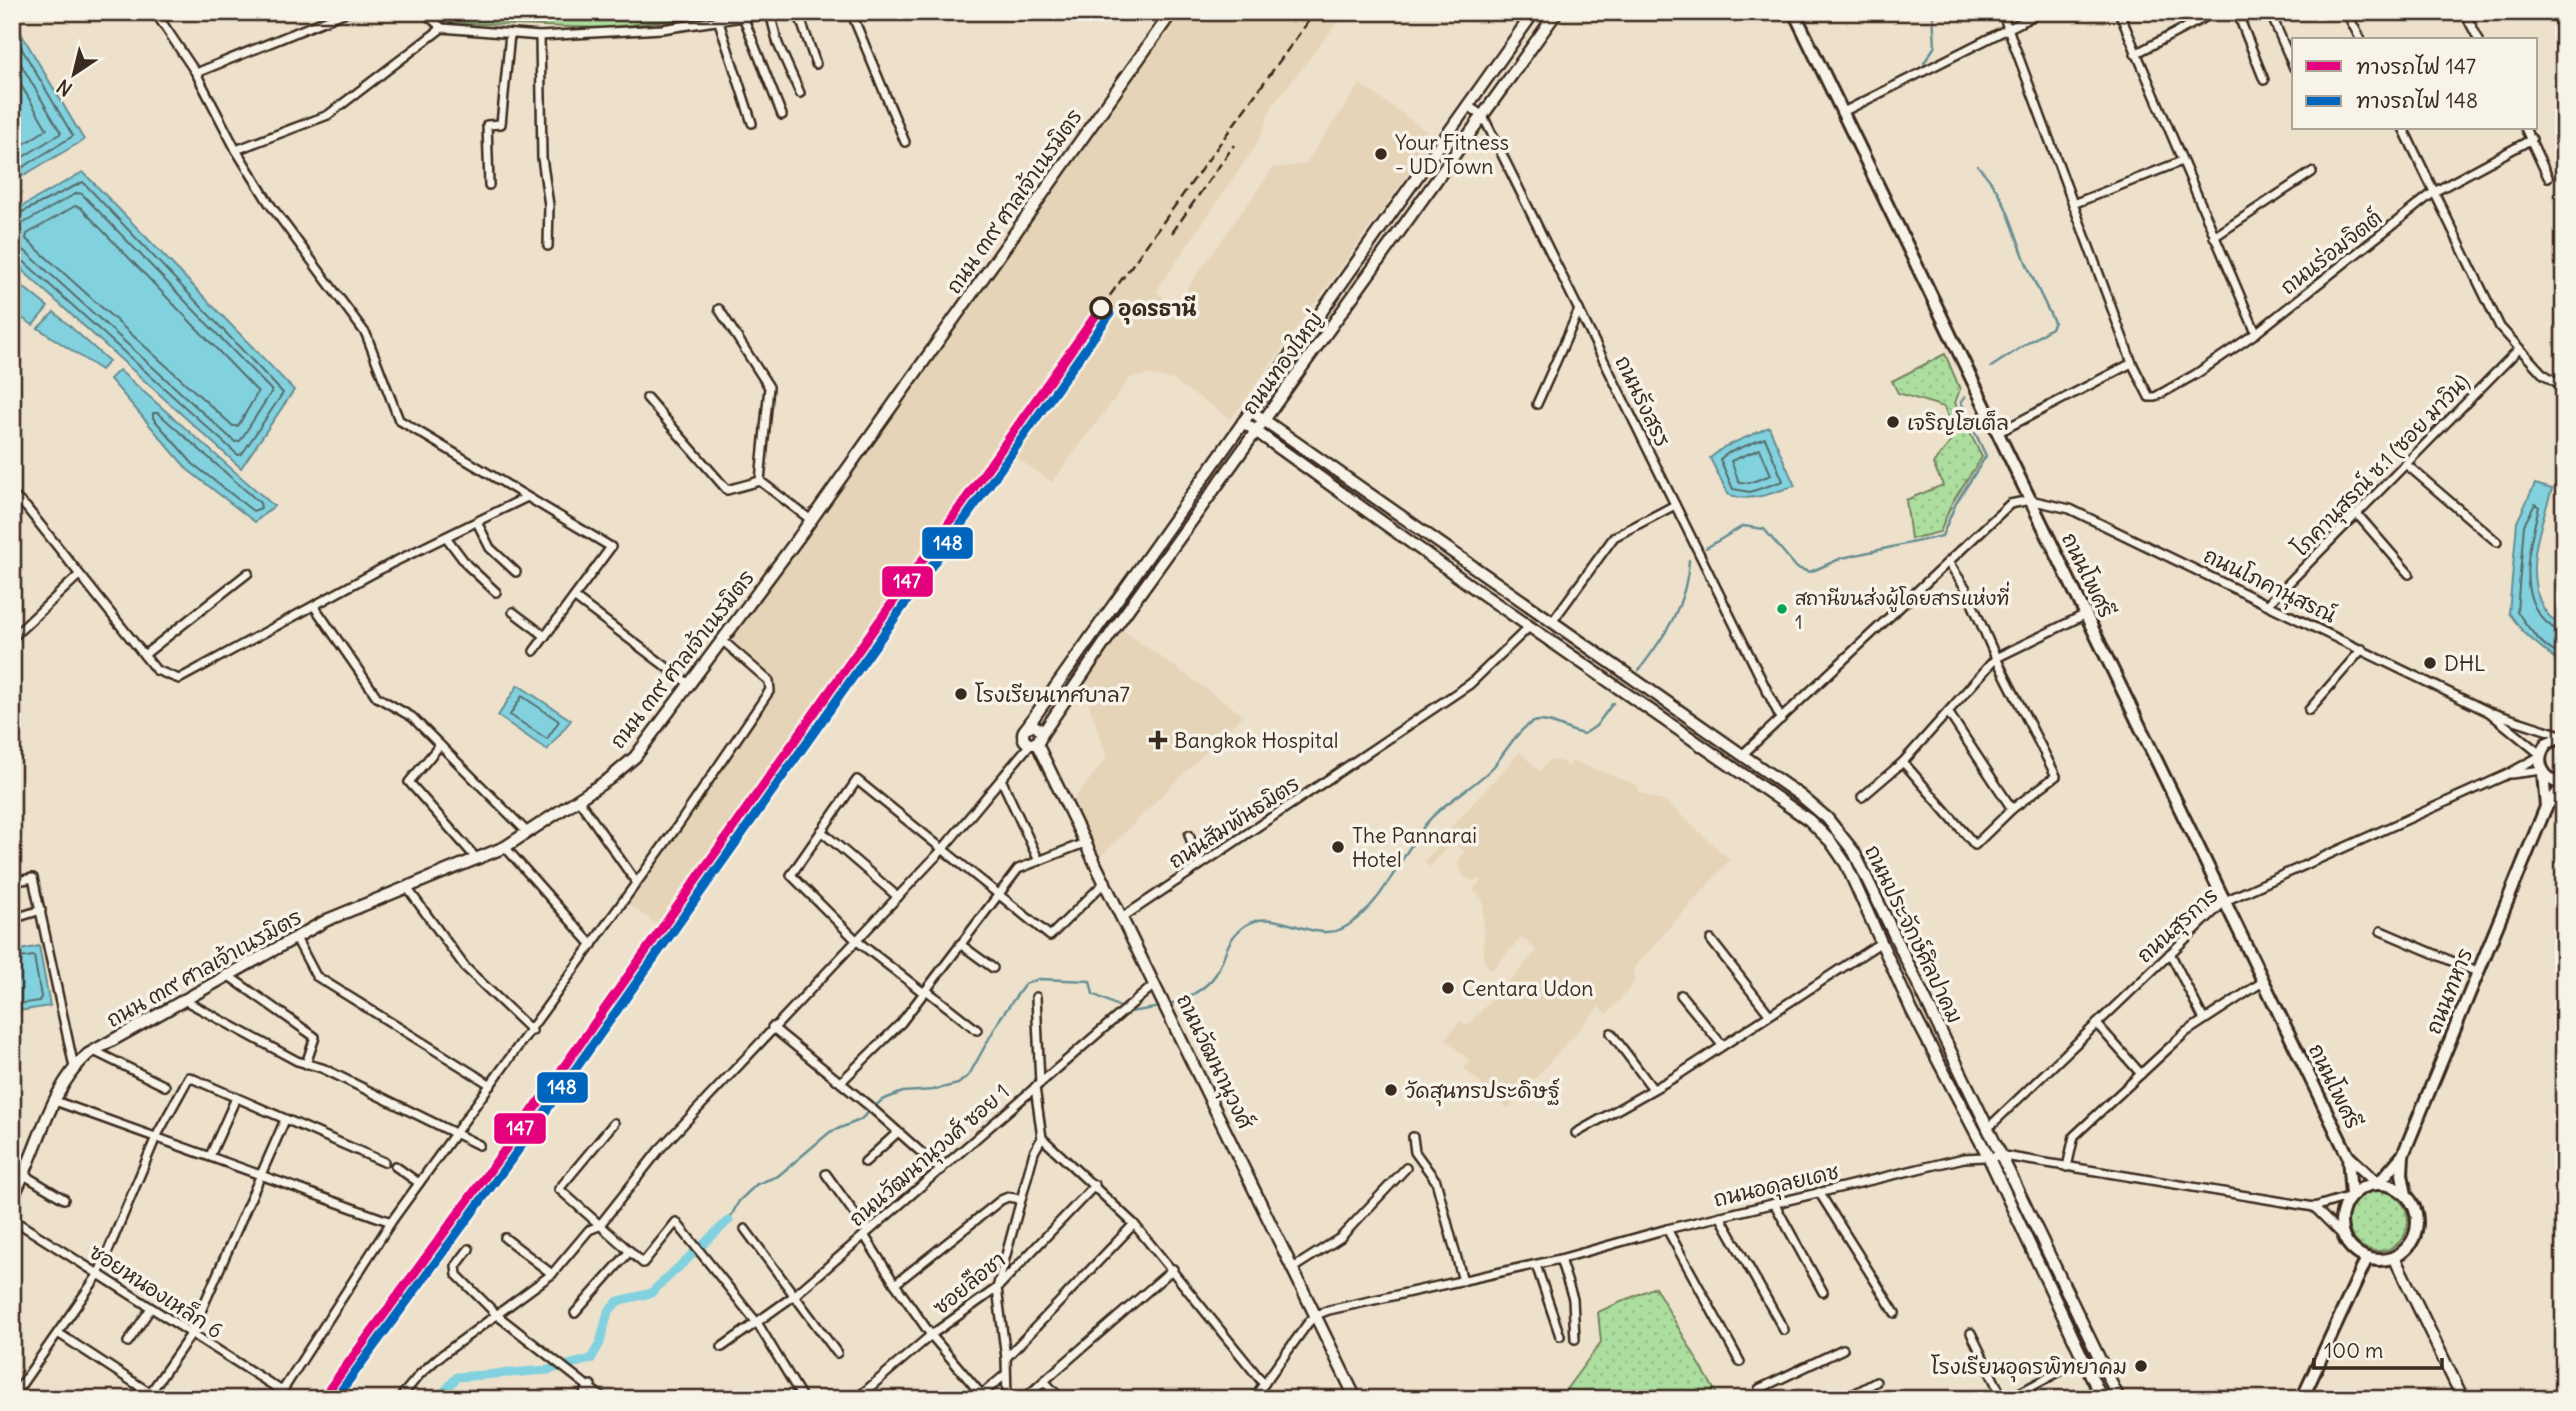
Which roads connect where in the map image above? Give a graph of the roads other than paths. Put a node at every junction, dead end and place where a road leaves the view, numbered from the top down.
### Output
1 (155, 12) edge
2 (346, 12) edge
3 (424, 12) edge
4 (798, 12) edge
5 (851, 12) edge
6 (1172, 12) edge
7 (1534, 12) edge
8 (1557, 12) edge
9 (1794, 12) edge
10 (2002, 12) edge
11 (2041, 12) edge
12 (2119, 12) edge
13 (2215, 12) edge
14 (2237, 12) edge
15 (2270, 12) edge
16 (2346, 12) edge
17 (2464, 12) edge
18 (773, 13) edge
19 (744, 19) junction
20 (719, 22) junction
21 (442, 28) junction
22 (2008, 28) junction
23 (510, 34) junction
24 (540, 36) junction
25 (2360, 38) edge
26 (2478, 38) edge
27 (2135, 54) junction
28 (2292, 63) edge
29 (816, 64) dead end
30 (196, 74) junction
31 (2264, 79) dead end
32 (800, 93) dead end
33 (1467, 105) junction
34 (1843, 112) junction
35 (782, 115) dead end
36 (1483, 116) junction
37 (752, 123) dead end
38 (2404, 130) edge
39 (2526, 130) edge
40 (2532, 139) junction
41 (905, 142) dead end
42 (236, 150) junction
43 (2182, 161) junction
44 (2312, 172) dead end
45 (2549, 177) dead end
46 (489, 185) dead end
47 (2434, 192) junction
48 (2073, 204) junction
49 (2214, 237) junction
50 (548, 246) dead end
51 (719, 309) dead end
52 (1579, 310) junction
53 (2256, 333) junction
54 (2518, 350) junction
55 (2132, 363) junction
56 (2564, 387) edge
57 (646, 398) dead end
58 (1537, 404) dead end
59 (1251, 411) junction
60 (1264, 420) junction
61 (1243, 422) junction
62 (1256, 431) junction
63 (1997, 433) junction
64 (2407, 465) junction
65 (760, 481) junction
66 (12, 495) edge
67 (525, 498) junction
68 (2031, 500) junction
69 (1675, 505) junction
70 (1393, 512) junction
71 (2358, 515) junction
72 (811, 520) junction
73 (477, 522) junction
74 (1384, 524) junction
75 (1417, 528) junction
76 (446, 537) junction
77 (1407, 541) junction
78 (2497, 542) dead end
79 (1948, 562) junction
80 (516, 572) dead end
81 (248, 573) dead end
82 (2409, 574) dead end
83 (79, 575) junction
84 (496, 592) dead end
85 (575, 598) junction
86 (2268, 604) junction
87 (314, 606) junction
88 (513, 612) dead end
89 (1539, 613) junction
90 (2085, 614) junction
91 (1552, 622) junction
92 (1530, 627) junction
93 (545, 636) junction
94 (12, 638) edge
95 (722, 640) junction
96 (2362, 649) junction
97 (534, 651) dead end
98 (144, 655) junction
99 (1996, 658) junction
100 (689, 684) junction
101 (1052, 690) junction
102 (1648, 690) junction
103 (1066, 698) junction
104 (1638, 702) junction
105 (2309, 710) dead end
106 (1948, 712) junction
107 (2489, 712) junction
108 (1781, 719) junction
109 (2564, 736) edge
110 (1036, 741) junction
111 (440, 745) junction
112 (1742, 755) junction
113 (2540, 755) junction
114 (1903, 762) junction
115 (1731, 765) junction
116 (2542, 771) junction
117 (2506, 775) junction
118 (1002, 779) junction
119 (2564, 785) edge
120 (1862, 797) dead end
121 (578, 799) junction
122 (2546, 807) junction
123 (2012, 809) junction
124 (821, 831) junction
125 (527, 832) junction
126 (1189, 835) dead end
127 (1087, 842) junction
128 (505, 848) junction
129 (941, 850) junction
130 (477, 859) junction
131 (1039, 861) junction
132 (1200, 864) junction
133 (1106, 881) junction
134 (12, 882) edge
135 (636, 882) junction
136 (408, 889) junction
137 (997, 895) junction
138 (898, 897) junction
139 (2225, 901) junction
140 (41, 910) junction
141 (1123, 917) junction
142 (12, 919) edge
143 (2381, 931) dead end
144 (1894, 936) junction
145 (296, 938) junction
146 (1711, 940) dead end
147 (856, 941) junction
148 (1880, 943) junction
149 (961, 944) junction
150 (592, 945) junction
151 (2170, 954) junction
152 (993, 968) dead end
153 (2477, 972) junction
154 (226, 974) junction
155 (2264, 981) junction
156 (1156, 983) junction
157 (925, 991) junction
158 (1681, 995) dead end
159 (1036, 997) dead end
160 (181, 999) junction
161 (1769, 1014) junction
162 (2203, 1018) junction
163 (2096, 1024) junction
164 (772, 1027) junction
165 (977, 1030) dead end
166 (531, 1031) junction
167 (1611, 1033) dead end
168 (1722, 1045) junction
169 (94, 1051) junction
170 (306, 1064) junction
171 (74, 1067) junction
172 (2141, 1074) junction
173 (841, 1082) junction
174 (491, 1085) junction
175 (1037, 1085) junction
176 (165, 1086) dead end
177 (1653, 1089) junction
178 (236, 1098) junction
179 (55, 1101) junction
180 (285, 1120) junction
181 (614, 1123) dead end
182 (1989, 1127) junction
183 (898, 1132) junction
184 (1576, 1133) dead end
185 (1976, 1134) junction
186 (456, 1135) junction
187 (156, 1137) junction
188 (1413, 1137) dead end
189 (1042, 1138) junction
190 (479, 1145) dead end
191 (2403, 1155) junction
192 (210, 1156) junction
193 (1988, 1156) junction
194 (2004, 1156) junction
195 (2348, 1156) junction
196 (384, 1162) dead end
197 (865, 1163) dead end
198 (395, 1166) dead end
199 (2067, 1167) junction
200 (1406, 1168) dead end
201 (940, 1170) junction
202 (826, 1174) dead end
203 (24, 1175) junction
204 (262, 1175) junction
205 (419, 1182) junction
206 (2378, 1184) junction
207 (1095, 1185) junction
208 (1819, 1192) junction
209 (2406, 1195) junction
210 (2351, 1196) junction
211 (12, 1198) edge
212 (64, 1199) dead end
213 (1021, 1199) junction
214 (1774, 1203) junction
215 (2314, 1207) junction
216 (1720, 1216) junction
217 (12, 1219) edge
218 (391, 1222) junction
219 (1134, 1224) junction
220 (599, 1226) junction
221 (745, 1229) dead end
222 (1667, 1229) junction
223 (866, 1233) junction
224 (2344, 1237) junction
225 (505, 1238) dead end
226 (469, 1249) dead end
227 (629, 1251) junction
228 (2394, 1257) junction
229 (2367, 1258) junction
230 (1560, 1259) junction
231 (1536, 1265) junction
232 (1293, 1268) junction
233 (1173, 1269) junction
234 (552, 1274) junction
235 (99, 1275) junction
236 (1463, 1281) junction
237 (895, 1284) junction
238 (998, 1288) junction
239 (1823, 1292) dead end
240 (795, 1295) junction
241 (151, 1308) junction
242 (575, 1313) dead end
243 (1895, 1313) dead end
244 (1316, 1315) junction
245 (498, 1316) junction
246 (758, 1324) junction
247 (1784, 1330) dead end
248 (58, 1333) junction
249 (1971, 1333) dead end
250 (191, 1334) junction
251 (931, 1335) junction
252 (1560, 1336) dead end
253 (1575, 1339) dead end
254 (128, 1342) dead end
255 (722, 1347) dead end
256 (2095, 1348) junction
257 (1843, 1349) dead end
258 (837, 1353) dead end
259 (1006, 1358) junction
260 (2083, 1359) junction
261 (1740, 1362) dead end
262 (1005, 1375) junction
263 (1044, 1381) junction
264 (1876, 1382) dead end
265 (1264, 1384) junction
266 (591, 1385) junction
267 (282, 1391) junction
268 (148, 1396) edge
269 (978, 1396) edge
270 (12, 1398) edge
271 (277, 1399) edge
272 (399, 1399) edge
273 (580, 1399) edge
274 (604, 1399) edge
275 (803, 1399) edge
276 (856, 1399) edge
277 (1007, 1399) edge
278 (1024, 1399) edge
279 (1061, 1399) edge
280 (1253, 1399) edge
281 (1356, 1399) edge
282 (1766, 1399) edge
283 (1846, 1399) edge
284 (2003, 1399) edge
285 (2008, 1399) edge
286 (2102, 1399) edge
287 (2119, 1399) edge
288 (2302, 1399) edge
289 (2463, 1399) edge

1 - 30 street
2 - 30 street
3 - 21 street
4 - 29 street
5 - 41 street
6 - 72 street, ถนน ๓๙ ศาลเจ้าเนรมิตร
7 - 33 street, ถนนทองใหญ่
8 - 36 street, ถนนทองใหญ่
9 - 34 main road, ถนนโพศรี
10 - 22 street
11 - 22 street
12 - 27 street
13 - 27 street
14 - 31 street
15 - 28 street
16 - 25 street
17 - 26 street
18 - 19 street
18 - 32 street
19 - 20 street
19 - 35 street
20 - 24 street
20 - 37 street
21 - 23 street
21 - 42 street
22 - 34 street
22 - 48 street
23 - 24 street
23 - 46 street
24 - 50 street
27 - 43 street
30 - 42 street
33 - 36 street, ถนนรังสรร
33 - 59 street, ถนนทองใหญ่
34 - 63 main road, ถนนโพศรี
36 - 52 street, ถนนรังสรร
36 - 60 street, ถนนทองใหญ่
38 - 47 street
39 - 40 street
40 - 45 street
40 - 47 street, ถนนร่อมจิตต์
42 - 67 street
43 - 48 street
43 - 49 street
44 - 49 street
47 - 53 street, ถนนร่อมจิตต์
47 - 54 street
48 - 55 street
49 - 53 street
51 - 65 street
52 - 58 street
52 - 69 street, ถนนรังสรร
53 - 55 street, ถนนร่อมจิตต์
54 - 56 street
54 - 64 street, โภคานุสรณ์ ซ.1 (ซอย มาวิน)
55 - 63 street
57 - 65 street
59 - 60 street, ถนนประจักษ์ศิลปาคม
59 - 61 street, ถนนทองใหญ่
60 - 62 street, ถนนทองใหญ่
60 - 70 street, ถนนประจักษ์ศิลปาคม
61 - 62 street, ถนนประจักษ์ศิลปาคม
61 - 101 street, ถนนทองใหญ่
62 - 74 street, ถนนประจักษ์ศิลปาคม
62 - 103 street, ถนนทองใหญ่
63 - 68 main road, ถนนโพศรี
64 - 71 street, โภคานุสรณ์ ซ.1 (ซอย มาวิน)
64 - 78 street
65 - 72 street
66 - 83 street
67 - 73 street
67 - 85 street
68 - 79 street
68 - 86 street, ถนนโภคานุสรณ์
68 - 90 main road, ถนนโพศรี
69 - 91 street
69 - 108 street, ถนนรังสรร
70 - 74 street
70 - 75 street, ถนนประจักษ์ศิลปาคม
71 - 82 street
71 - 86 street, โภคานุสรณ์ ซ.1 (ซอย มาวิน)
72 - 95 street, ถนน ๓๙ ศาลเจ้าเนรมิตร
73 - 76 street
73 - 80 street
74 - 77 street, ถนนประจักษ์ศิลปาคม
75 - 77 street
75 - 89 street, ถนนประจักษ์ศิลปาคม
76 - 84 street
76 - 87 street
77 - 92 street, ถนนประจักษ์ศิลปาคม
79 - 99 street
79 - 108 street
81 - 98 street
83 - 94 street
83 - 98 street
85 - 93 street
85 - 100 street
86 - 96 street, ถนนโภคานุสรณ์
87 - 98 street
87 - 111 street
88 - 93 street
89 - 91 street, ถนนประจักษ์ศิลปาคม
89 - 92 street
90 - 99 street
90 - 139 main road, ถนนโพศรี
91 - 102 street, ถนนประจักษ์ศิลปาคม
92 - 104 street, ถนนประจักษ์ศิลปาคม
92 - 132 street, ถนนสัมพันธมิตร
93 - 97 street
95 - 100 street, ถนน ๓๙ ศาลเจ้าเนรมิตร
95 - 135 street
96 - 105 street
96 - 107 street, ถนนโภคานุสรณ์
99 - 106 street
99 - 123 street
100 - 121 street, ถนน ๓๙ ศาลเจ้าเนรมิตร
101 - 103 street
101 - 110 street, ถนนทองใหญ่
102 - 104 street
102 - 112 street, ถนนประจักษ์ศิลปาคม
103 - 110 street, ถนนทองใหญ่
104 - 115 street, ถนนประจักษ์ศิลปาคม
106 - 114 street
106 - 123 street
107 - 109 street, ถนนโภคานุสรณ์
107 - 113 street, ถนนโภคานุสรณ์
108 - 112 street
109 - 113 main road
110 - 118 street
110 - 127 street, ถนนวัฒนานุวงศ์
111 - 125 street
111 - 130 street
112 - 115 street
112 - 144 street, ถนนประจักษ์ศิลปาคม
113 - 116 main road, ถนนทหาร
113 - 117 street, ถนนสุรการ
114 - 120 street
114 - 123 street
115 - 148 street, ถนนประจักษ์ศิลปาคม
116 - 117 street, ถนนสุรการ
116 - 119 main road
116 - 122 main road, ถนนทหาร
117 - 139 street, ถนนสุรการ
118 - 129 street
118 - 131 street
119 - 122 main road, ถนนทหาร
121 - 125 street, ถนน ๓๙ ศาลเจ้าเนรมิตร
121 - 135 street
122 - 153 main road, ถนนทหาร
124 - 129 street
124 - 138 street
124 - 147 street
125 - 128 street, ถนน ๓๙ ศาลเจ้าเนรมิตร
126 - 132 street
127 - 131 street
127 - 133 street, ถนนวัฒนานุวงศ์
128 - 130 street, ถนน ๓๙ ศาลเจ้าเนรมิตร
128 - 150 street
129 - 137 street
129 - 138 street
130 - 136 street, ถนน ๓๙ ศาลเจ้าเนรมิตร
131 - 137 street
132 - 141 street, ถนนสัมพันธมิตร
133 - 137 street
133 - 141 street, ถนนวัฒนานุวงศ์
134 - 140 street
135 - 150 street
136 - 145 street, ถนน ๓๙ ศาลเจ้าเนรมิตร
136 - 166 street
137 - 149 street
138 - 147 street
139 - 151 street, ถนนสุรการ
139 - 155 main road, ถนนโพศรี
140 - 142 street
140 - 171 street
141 - 156 street, ถนนวัฒนานุวงศ์
143 - 153 street
144 - 148 street
144 - 182 street, ถนนประจักษ์ศิลปาคม
145 - 154 street, ถนน ๓๙ ศาลเจ้าเนรมิตร
145 - 174 street
146 - 161 street
147 - 157 street
147 - 164 street
148 - 161 street
148 - 185 street, ถนนประจักษ์ศิลปาคม
149 - 152 street
149 - 157 street
150 - 166 street
151 - 162 street
151 - 163 street, ถนนสุรการ
153 - 191 main road, ถนนทหาร
154 - 160 street, ถนน ๓๙ ศาลเจ้าเนรมิตร
154 - 170 street
155 - 162 street
155 - 195 main road, ถนนโพศรี
156 - 175 street, ถนนวัฒนานุวงศ์ ซอย 1
156 - 232 street, ถนนวัฒนานุวงศ์
157 - 165 street
157 - 173 street
158 - 168 street
159 - 175 street
160 - 169 street, ถนน ๓๙ ศาลเจ้าเนรมิตร
160 - 170 street
161 - 168 street
162 - 172 street
163 - 172 street
163 - 182 street, ถนนสุรการ
164 - 173 street
164 - 220 street
166 - 174 street
167 - 177 street
168 - 177 street
169 - 171 street, ถนน ๓๙ ศาลเจ้าเนรมิตร
169 - 176 street
170 - 186 street
171 - 179 street, ถนน ๓๙ ศาลเจ้าเนรมิตร
172 - 199 street
173 - 183 street
174 - 186 street
175 - 189 street
175 - 201 street, ถนนวัฒนานุวงศ์ ซอย 1
177 - 184 street
178 - 180 street
178 - 187 street
178 - 192 street
179 - 187 street
179 - 203 street, ถนน ๓๙ ศาลเจ้าเนรมิตร
180 - 196 street
180 - 204 street
181 - 220 street
182 - 185 street
182 - 194 street, ถนนประจักษ์ศิลปาคม
183 - 197 street
183 - 201 street
185 - 193 street, ถนนประจักษ์ศิลปาคม
186 - 190 street
186 - 205 street
187 - 192 street
187 - 235 street
188 - 236 street
189 - 207 street
189 - 213 street
191 - 206 main road, ถนนทหาร
191 - 209 main road
192 - 204 street
193 - 194 street, ถนนอดุลยเดช
193 - 208 street, ถนนอดุลยเดช
193 - 260 street, ถนนประจักษ์ศิลปาคม
194 - 199 street, ถนนอดุลยเดช
194 - 256 street, ถนนประจักษ์ศิลปาคม
195 - 206 main road, ถนนโพศรี
195 - 210 main road, ถนนโพศรี
198 - 205 street
199 - 215 street, ถนนอดุลยเดช
200 - 232 street
201 - 223 street, ถนนวัฒนานุวงศ์ ซอย 1
202 - 223 street
203 - 211 street, ถนน ๓๙ ศาลเจ้าเนรมิตร
203 - 212 street
204 - 218 street
204 - 250 street
205 - 218 street
206 - 209 main road
206 - 210 main road
207 - 219 street
207 - 238 street, ซอยลือชา
208 - 214 street, ถนนอดุลยเดช
208 - 243 street
209 - 228 main road
210 - 215 street, ถนนอดุลยเดช
210 - 224 main road
213 - 237 street
213 - 238 street
214 - 216 street, ถนนอดุลยเดช
214 - 239 street
215 - 224 street
216 - 222 street, ถนนอดุลยเดช
216 - 247 street
217 - 235 street, ซอยหนองเหล็ก 6
218 - 267 street
219 - 233 street
219 - 259 street
220 - 227 street
220 - 234 street
221 - 240 street
222 - 230 street, ถนนอดุลยเดช
222 - 261 street
223 - 237 street
223 - 240 street, ถนนวัฒนานุวงศ์ ซอย 1
224 - 229 main road
225 - 234 street
226 - 245 street
227 - 242 street
227 - 246 street
228 - 229 main road
228 - 289 street
229 - 288 main road
230 - 231 street, ถนนอดุลยเดช
230 - 253 street
231 - 236 street, ถนนอดุลยเดช
231 - 252 street
232 - 244 street, ถนนวัฒนานุวงศ์
233 - 263 street
233 - 265 street
234 - 245 street
235 - 241 street, ซอยหนองเหล็ก 6
235 - 248 street
236 - 244 street, ถนนอดุลยเดช
237 - 251 street
238 - 251 street, ซอยลือชา
238 - 259 street
240 - 246 street, ถนนวัฒนานุวงศ์ ซอย 1
240 - 258 street
241 - 250 street, ซอยหนองเหล็ก 6
241 - 254 street
244 - 265 street
244 - 281 street, ถนนวัฒนานุวงศ์
245 - 266 street
245 - 272 street
246 - 255 street, ถนนวัฒนานุวงศ์ ซอย 1
246 - 275 street
248 - 268 street
248 - 270 street
249 - 284 street
250 - 267 street, ซอยหนองเหล็ก 6
250 - 268 street
251 - 269 street
251 - 276 street, ซอยลือชา
256 - 260 street
256 - 287 street, ถนนประจักษ์ศิลปาคม
257 - 282 street
259 - 262 street
260 - 285 street
260 - 286 street, ถนนประจักษ์ศิลปาคม
262 - 269 street
262 - 277 street
263 - 278 street
263 - 279 street
264 - 283 street
265 - 280 street
266 - 273 street
266 - 274 street
267 - 271 street

